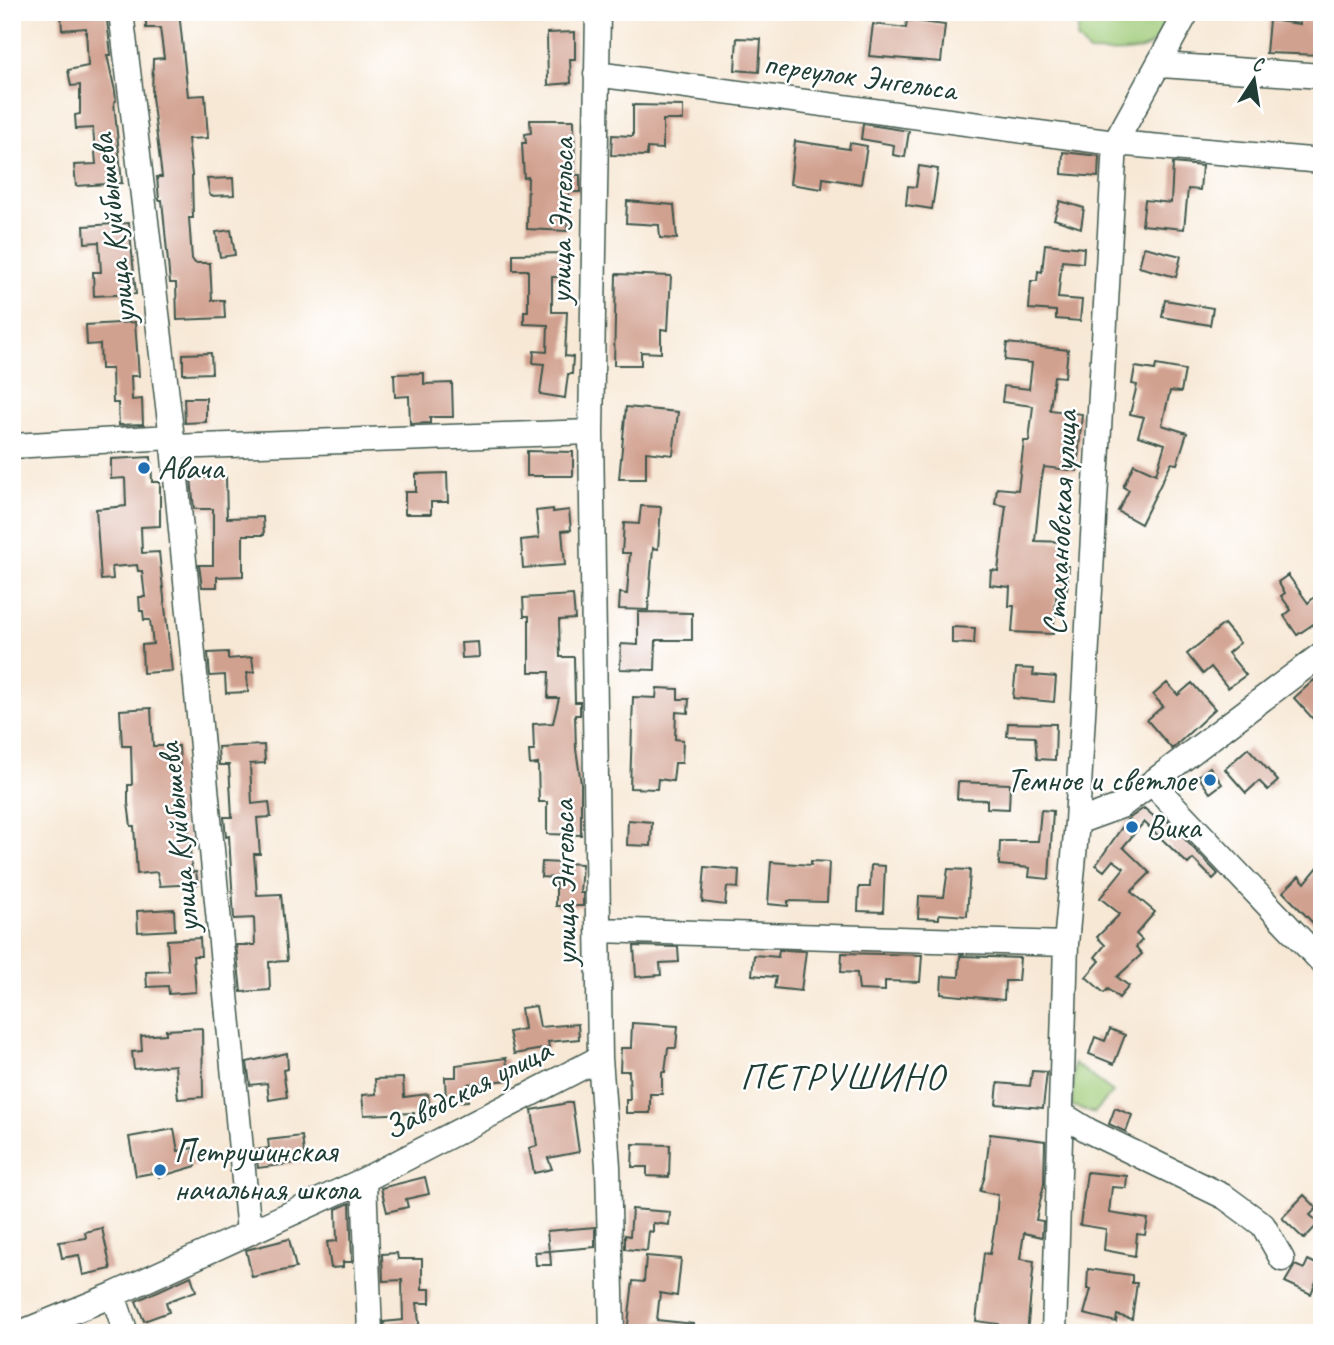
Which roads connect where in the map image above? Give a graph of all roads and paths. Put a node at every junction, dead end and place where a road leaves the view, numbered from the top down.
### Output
1 (121, 12) edge
2 (598, 12) edge
3 (1187, 12) edge
4 (1161, 65) junction
5 (596, 74) junction
6 (1322, 76) edge
7 (1115, 143) junction
8 (1322, 161) edge
9 (591, 432) junction
10 (172, 442) junction
11 (12, 446) edge
12 (1322, 654) edge
13 (1152, 782) junction
14 (1077, 822) junction
15 (598, 930) junction
16 (1066, 944) junction
17 (1322, 962) edge
18 (600, 1058) junction
19 (1063, 1115) junction
20 (364, 1180) junction
21 (249, 1232) junction
22 (1282, 1259) dead end
23 (113, 1295) junction
24 (20, 1333) edge
25 (126, 1333) edge
26 (370, 1333) edge
27 (612, 1333) edge
28 (1054, 1333) edge

1 - 10 street, улица Куйбышева
2 - 5 street, улица Энгельса
3 - 4 street
4 - 6 street
4 - 7 street
5 - 7 street, переулок Энгельса
5 - 9 street, улица Энгельса
7 - 8 street
7 - 14 street, Стахановская улица
9 - 10 street
9 - 15 street, улица Энгельса
10 - 11 street
10 - 21 street, улица Куйбышева
12 - 13 street
13 - 14 street
13 - 17 street
14 - 16 street, Стахановская улица
15 - 16 street
15 - 18 street, улица Энгельса
16 - 19 street, Стахановская улица
18 - 20 street, Заводская улица
18 - 27 street, улица Энгельса
19 - 22 street
19 - 28 street, Стахановская улица
20 - 21 street, Заводская улица
20 - 26 street
21 - 23 street, Заводская улица
23 - 24 street, Заводская улица
23 - 25 street

